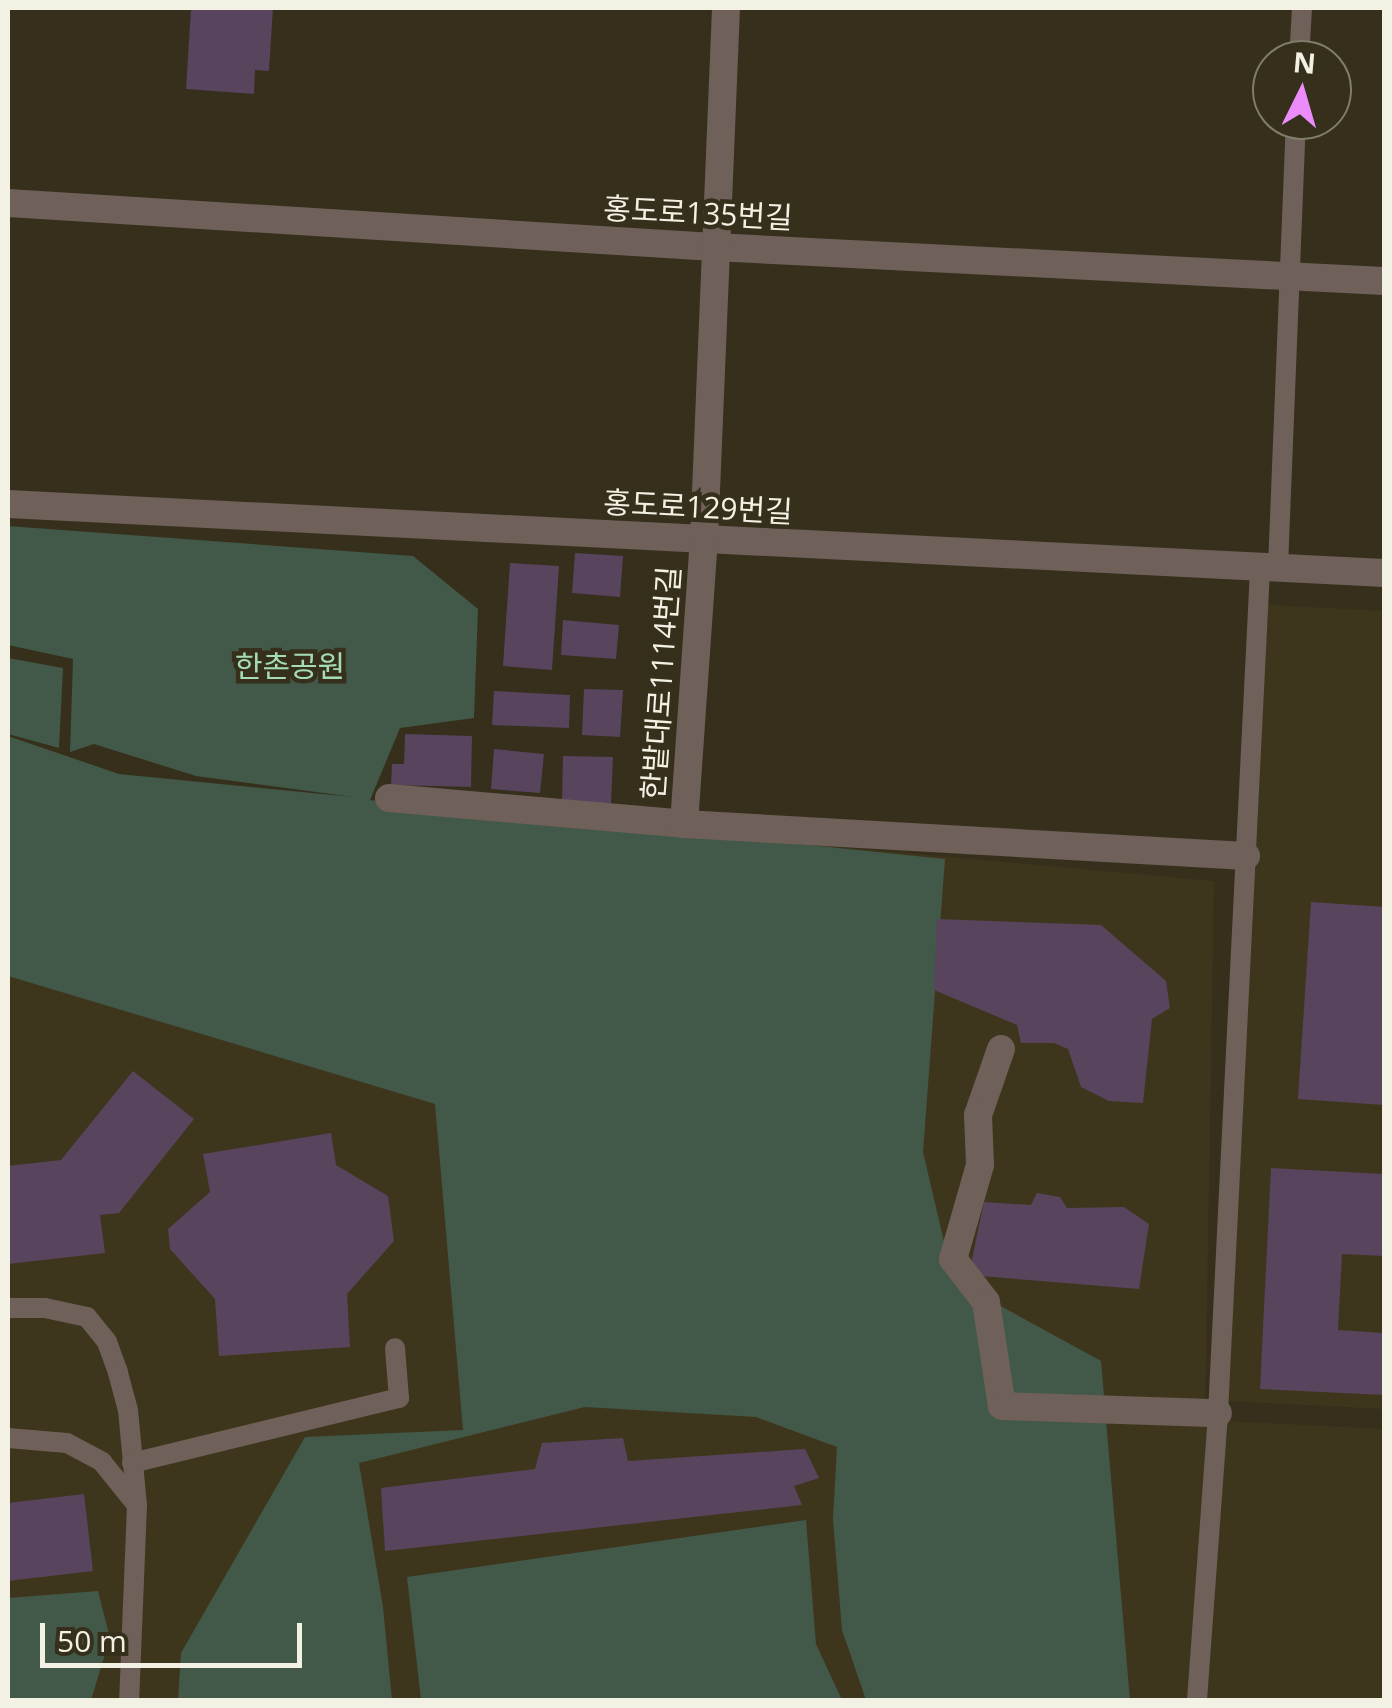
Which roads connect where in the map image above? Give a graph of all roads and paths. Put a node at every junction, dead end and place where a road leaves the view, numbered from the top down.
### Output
1 (726, 8) edge
2 (1302, 8) edge
3 (1300, 40) edge
4 (1295, 140) edge
5 (8, 204) edge
6 (714, 247) junction
7 (1286, 276) junction
8 (1384, 281) edge
9 (8, 504) edge
10 (704, 540) junction
11 (1269, 567) junction
12 (1384, 573) edge
13 (390, 798) dead end
14 (684, 824) junction
15 (1246, 856) junction
16 (1002, 1049) dead end
17 (8, 1308) edge
18 (395, 1348) dead end
19 (1218, 1413) junction
20 (8, 1438) edge
21 (132, 1463) junction
22 (137, 1506) junction
23 (129, 1700) edge
24 (1197, 1700) edge

1 - 6 street, 한밭대로1114번길
2 - 3 lane
4 - 7 lane
5 - 6 street, 홍도로135번길
6 - 7 street, 홍도로135번길
6 - 10 street, 한밭대로1114번길
7 - 8 street, 홍도로135번길
7 - 11 lane
9 - 10 street, 홍도로129번길
10 - 11 street, 홍도로129번길
10 - 14 street, 한밭대로1114번길
11 - 12 street, 홍도로129번길
11 - 15 lane
13 - 14 street, 한밭대로1114번길
14 - 15 street, 한밭대로1114번길
15 - 19 lane
16 - 19 street
17 - 21 lane
18 - 21 lane
19 - 24 lane
20 - 22 lane
21 - 22 lane
22 - 23 lane

